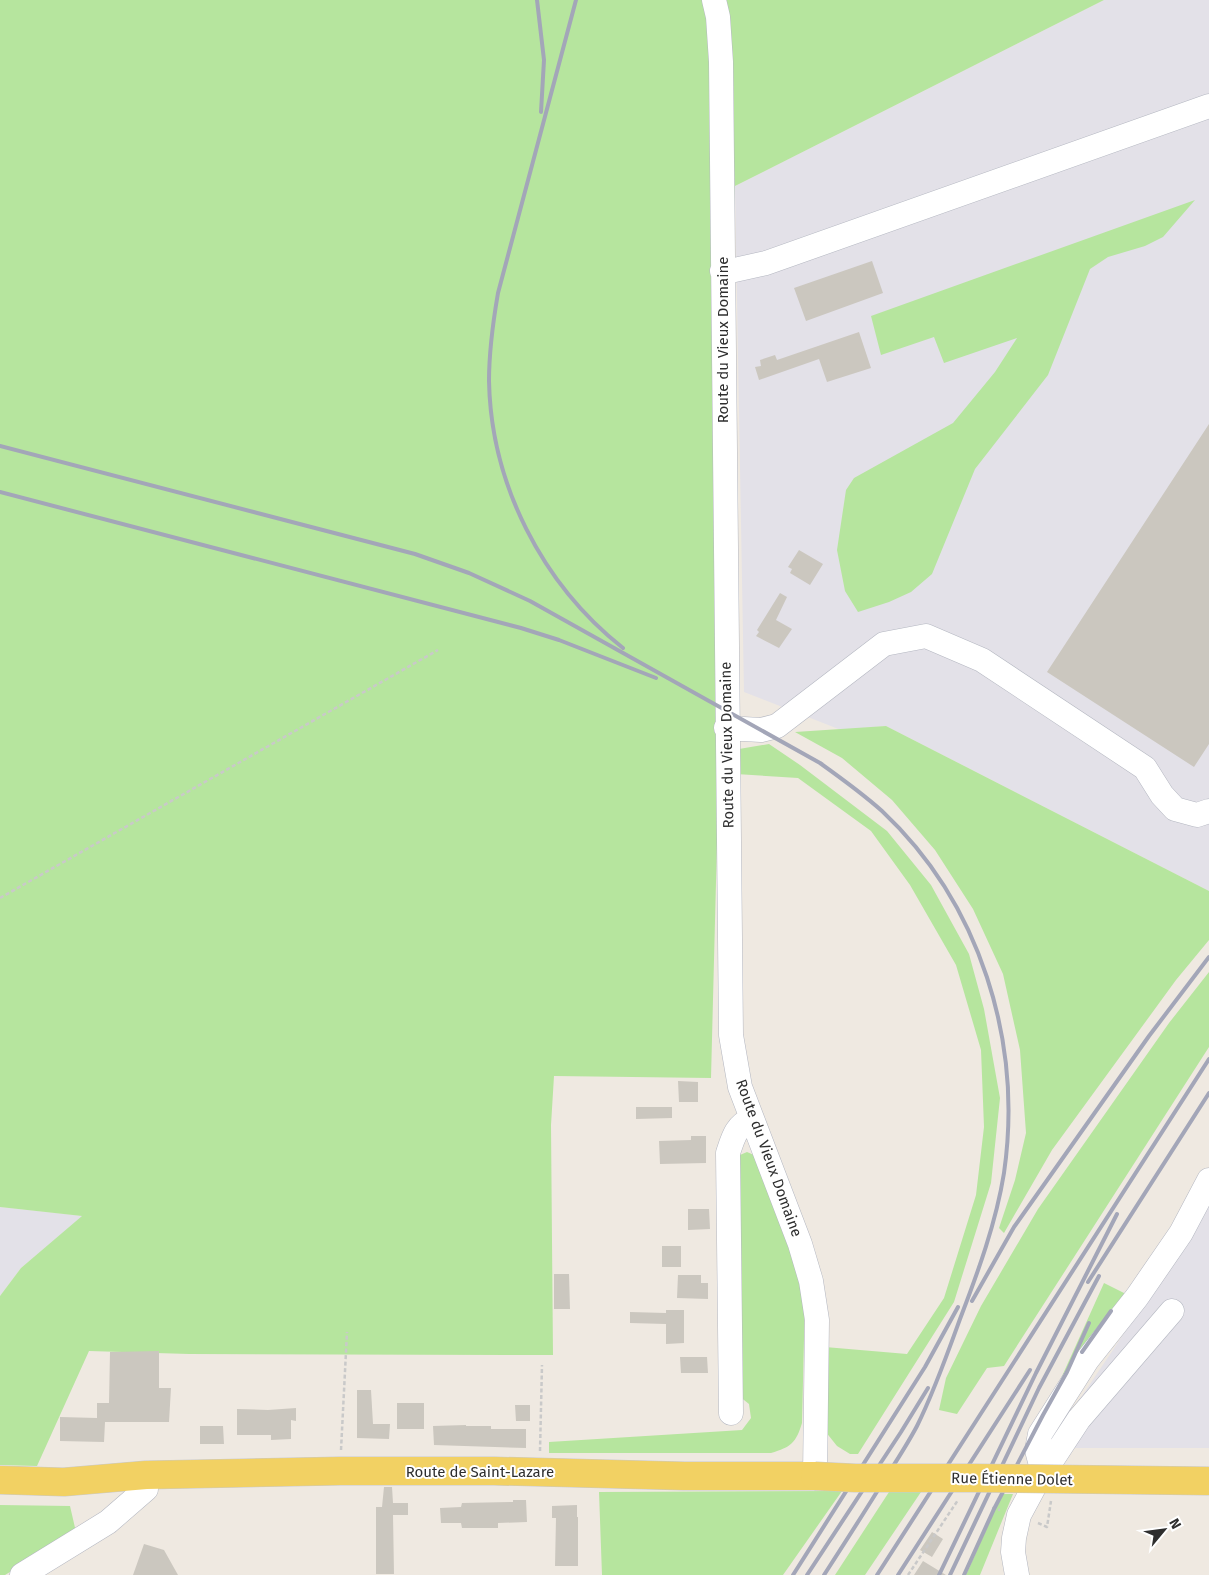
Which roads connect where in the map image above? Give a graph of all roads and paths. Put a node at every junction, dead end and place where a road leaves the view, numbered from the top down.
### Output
1 (714, 0) edge
2 (1209, 106) edge
3 (722, 271) junction
4 (438, 650) dead end
5 (726, 728) junction
6 (1209, 811) edge
7 (0, 898) edge
8 (752, 1119) junction
9 (1209, 1180) edge
10 (1172, 1311) dead end
11 (347, 1332) dead end
12 (542, 1365) dead end
13 (731, 1413) dead end
14 (340, 1471) junction
15 (539, 1472) junction
16 (146, 1475) junction
17 (815, 1476) junction
18 (1049, 1476) junction
19 (0, 1480) edge
20 (1209, 1481) edge
21 (945, 1521) dead end
22 (1047, 1528) dead end
23 (22, 1575) edge
24 (908, 1575) edge
25 (1017, 1575) edge

1 - 3 street, Route du Vieux Domaine
2 - 3 street
3 - 5 street, Route du Vieux Domaine
4 - 7 path
5 - 6 street
5 - 8 street, Route du Vieux Domaine
8 - 13 street
8 - 17 street, Route du Vieux Domaine
9 - 18 street
10 - 18 street
11 - 14 path
12 - 15 path
14 - 15 main road, Route de Saint-Lazare
14 - 16 main road, Route de Saint-Lazare
15 - 17 main road, Route de Saint-Lazare
16 - 19 main road, Route de Saint-Lazare
16 - 23 street
17 - 18 main road, Rue Étienne Dolet, bridge
18 - 20 main road, Rue Étienne Dolet, bridge
18 - 22 path
18 - 25 street
21 - 24 path

